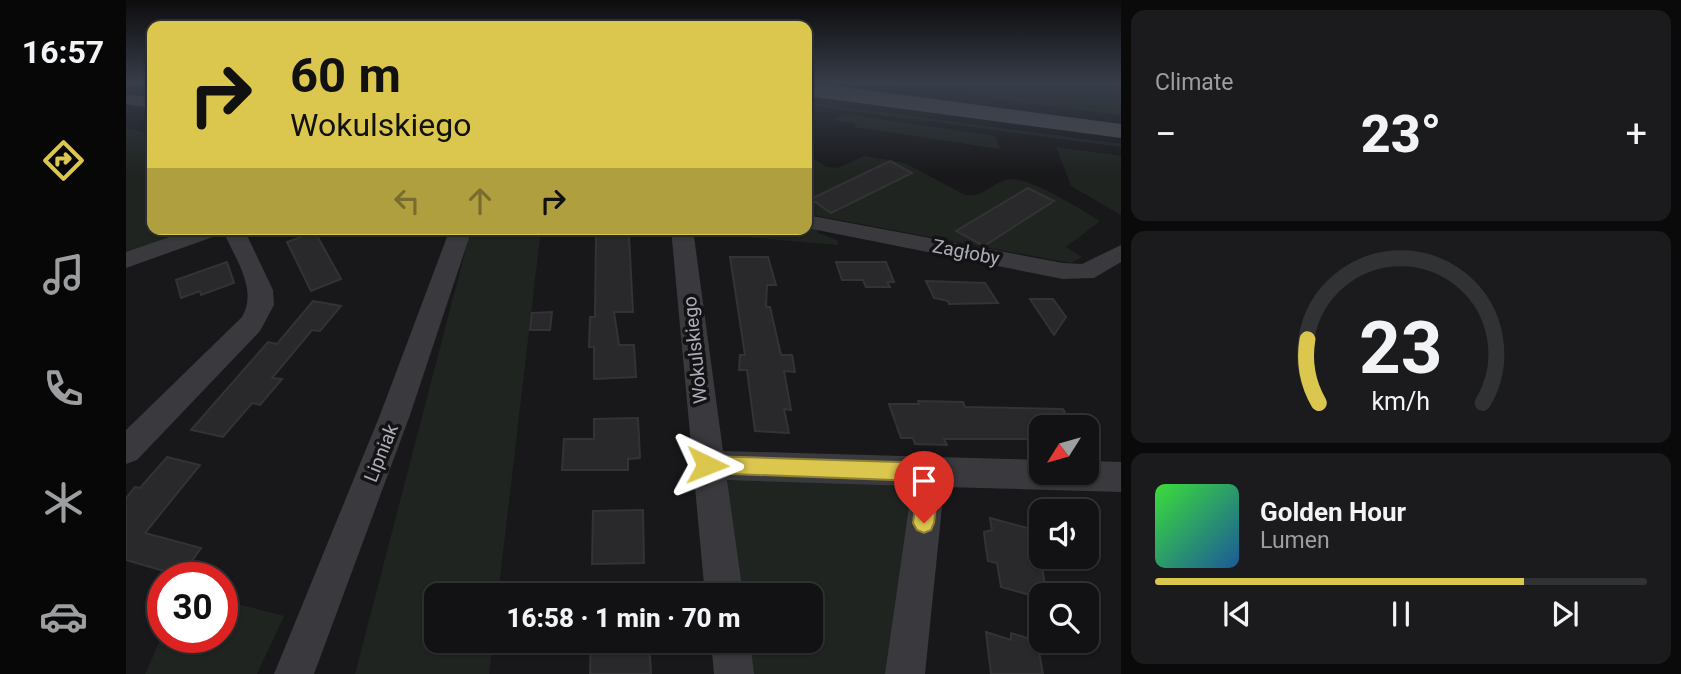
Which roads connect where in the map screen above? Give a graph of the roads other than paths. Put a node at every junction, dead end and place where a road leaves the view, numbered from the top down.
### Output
1 (918, 113) edge
2 (990, 113) edge
3 (1121, 131) edge
4 (1121, 140) edge
5 (812, 222) edge
6 (199, 235) edge
7 (236, 235) edge
8 (459, 235) edge
9 (683, 235) edge
10 (1121, 252) edge
11 (126, 260) edge
12 (126, 450) edge
13 (707, 465) junction
14 (930, 472) junction
15 (1121, 477) edge
16 (722, 583) edge
17 (732, 653) edge
18 (293, 674) edge
19 (734, 674) edge
20 (905, 674) edge

1 - 4 main road
2 - 3 main road
5 - 10 street, Zagłoby
6 - 11 street
7 - 12 street
8 - 18 street, Lipniak
9 - 13 street, Wokulskiego
13 - 14 street
13 - 16 street, Wokulskiego
14 - 15 street
14 - 20 street
17 - 19 street

